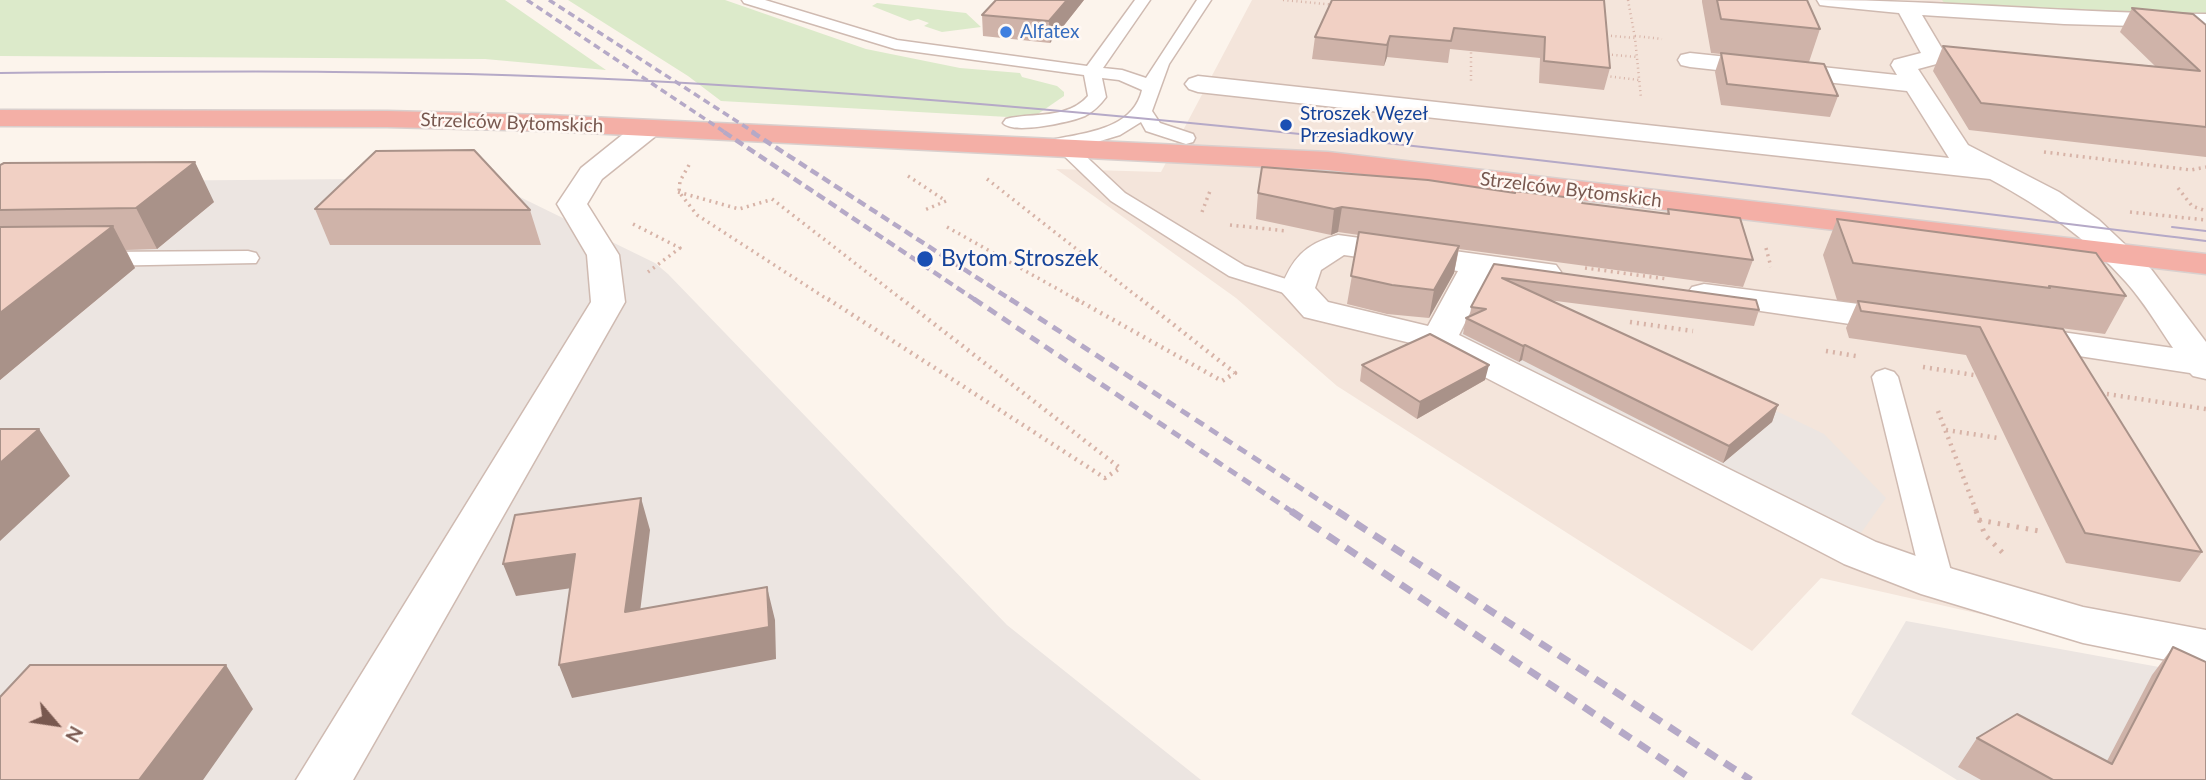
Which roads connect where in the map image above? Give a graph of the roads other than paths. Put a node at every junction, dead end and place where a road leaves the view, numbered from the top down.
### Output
1 (749, 0) edge
2 (1143, 0) edge
3 (1204, 0) edge
4 (1828, 0) edge
5 (828, 6) dead end
6 (1926, 6) edge
7 (813, 19) junction
8 (2206, 21) edge
9 (1690, 61) dead end
10 (1092, 71) junction
11 (1198, 84) dead end
12 (1913, 84) junction
13 (1152, 89) junction
14 (0, 97) edge
15 (1091, 106) junction
16 (799, 111) dead end
17 (1143, 111) junction
18 (866, 114) dead end
19 (0, 118) edge
20 (647, 129) junction
21 (1108, 131) junction
22 (1018, 136) junction
23 (1177, 147) junction
24 (1068, 150) junction
25 (1993, 171) junction
26 (2116, 253) junction
27 (248, 258) dead end
28 (69, 259) edge
29 (1478, 264) junction
30 (2206, 264) edge
31 (1574, 276) edge
32 (1670, 289) edge
33 (1297, 290) junction
34 (1944, 327) edge
35 (1985, 332) edge
36 (1439, 339) junction
37 (2204, 365) edge
38 (1885, 377) dead end
39 (1938, 582) junction
40 (2206, 649) edge
41 (324, 780) edge

1 - 7 lane
2 - 10 lane
3 - 13 lane
4 - 6 street
5 - 7 lane
6 - 8 street
6 - 12 street
7 - 10 lane
9 - 12 street
10 - 13 lane
10 - 15 lane
11 - 25 street
12 - 25 street
13 - 17 lane
14 - 16 highway
15 - 21 lane
15 - 22 lane
17 - 21 lane
17 - 23 lane
18 - 22 highway
19 - 20 highway, Strzelców Bytomskich
20 - 22 highway, Strzelców Bytomskich
20 - 41 street
21 - 22 highway
21 - 23 highway
22 - 24 highway, Strzelców Bytomskich
23 - 24 highway, Strzelców Bytomskich
23 - 26 highway, Strzelców Bytomskich
24 - 33 lane
25 - 26 street
26 - 30 highway, Strzelców Bytomskich
26 - 37 street
27 - 28 lane
29 - 31 street
29 - 33 street
29 - 36 street
32 - 34 street
33 - 36 street
35 - 37 street
36 - 39 street
38 - 39 lane
39 - 40 street

